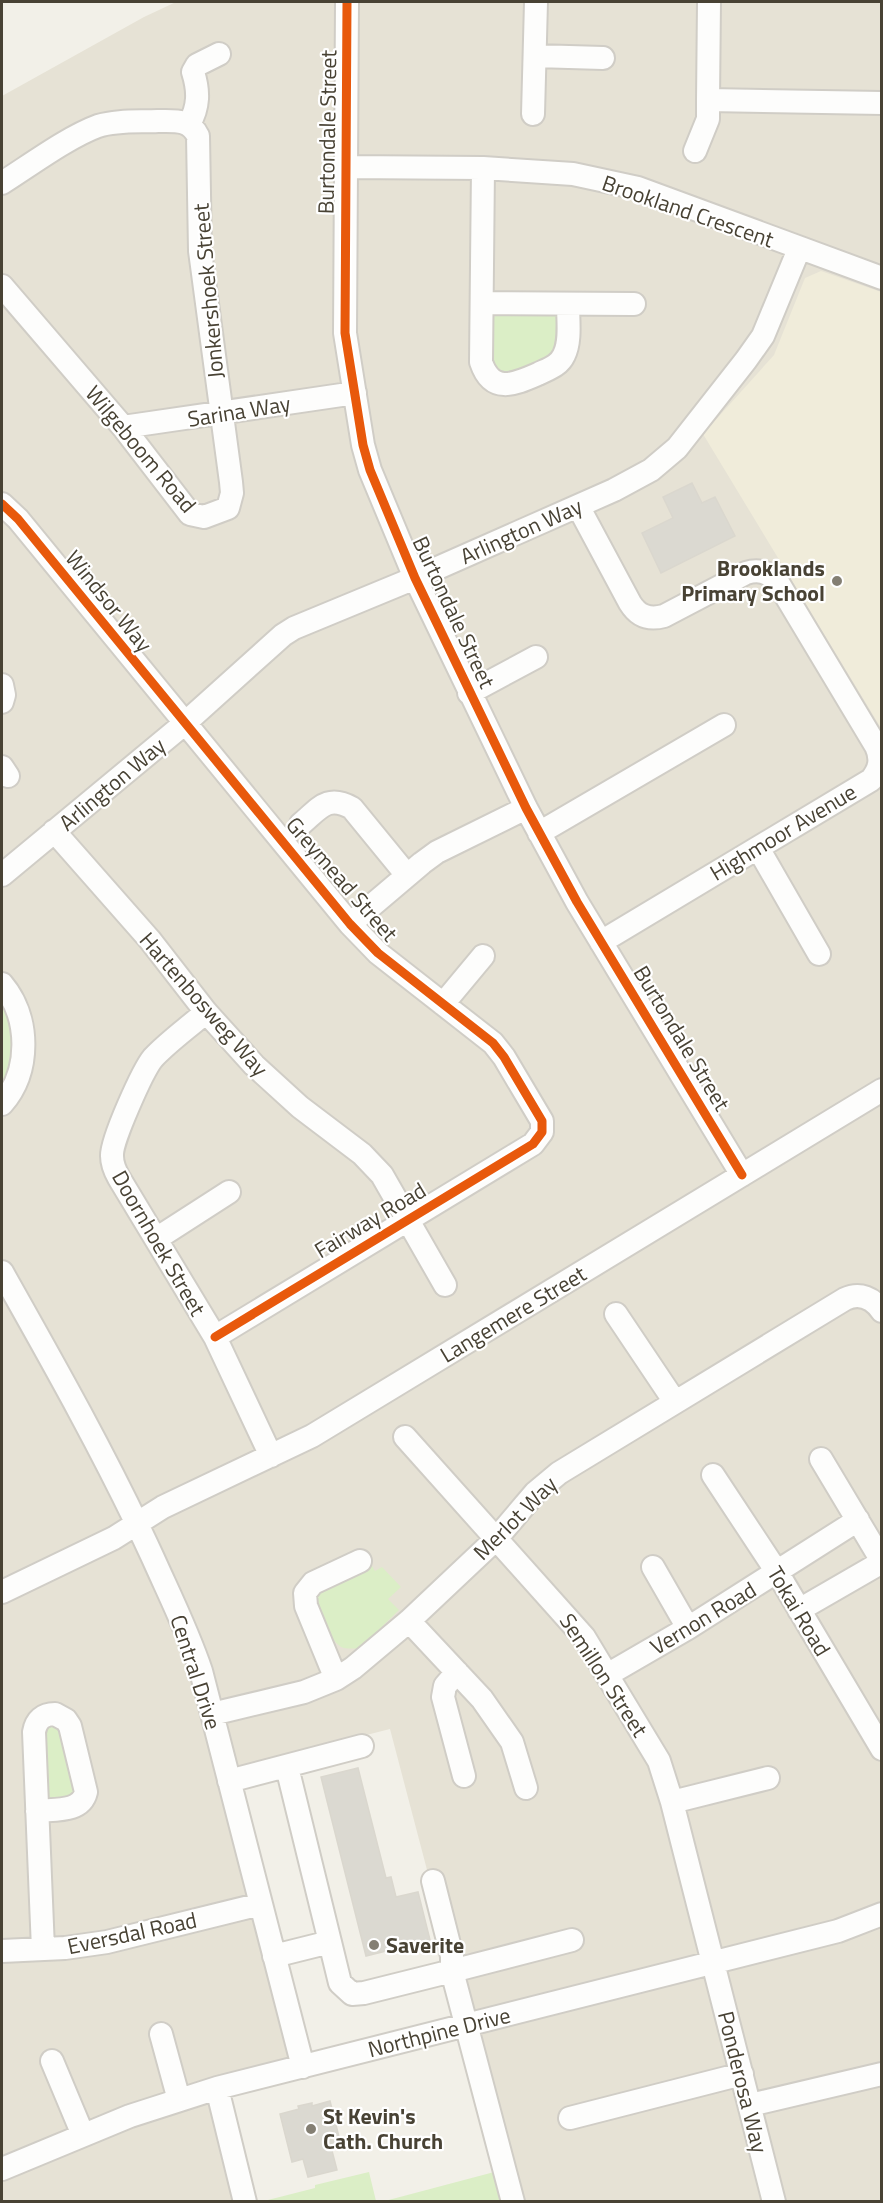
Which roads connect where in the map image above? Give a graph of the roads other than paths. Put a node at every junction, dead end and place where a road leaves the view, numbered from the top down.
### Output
1 (347, 2) edge
2 (536, 2) edge
3 (709, 2) edge
4 (219, 54) dead end
5 (535, 56) junction
6 (603, 58) dead end
7 (708, 100) junction
8 (882, 103) edge
9 (533, 114) dead end
10 (189, 124) junction
11 (695, 151) dead end
12 (346, 167) junction
13 (483, 168) junction
14 (2, 183) edge
15 (799, 249) junction
16 (882, 278) edge
17 (2, 285) edge
18 (482, 303) junction
19 (568, 304) junction
20 (634, 304) dead end
21 (355, 393) junction
22 (221, 414) junction
23 (123, 427) junction
24 (2, 504) edge
25 (578, 506) junction
26 (416, 578) junction
27 (536, 657) dead end
28 (2, 686) edge
29 (469, 693) junction
30 (2, 702) edge
31 (184, 724) junction
32 (724, 725) dead end
33 (526, 808) junction
34 (301, 824) dead end
35 (54, 831) junction
36 (539, 833) junction
37 (758, 848) junction
38 (406, 874) junction
39 (2, 875) edge
40 (350, 924) junction
41 (601, 942) junction
42 (819, 954) dead end
43 (483, 957) dead end
44 (2, 984) edge
45 (443, 1004) junction
46 (206, 1012) junction
47 (882, 1090) edge
48 (2, 1104) edge
49 (542, 1132) joint
50 (742, 1175) junction
51 (229, 1192) dead end
52 (408, 1221) junction
53 (156, 1239) junction
54 (2, 1272) edge
55 (445, 1285) dead end
56 (882, 1311) edge
57 (616, 1314) dead end
58 (215, 1337) junction
59 (675, 1402) junction
60 (405, 1437) dead end
61 (271, 1455) junction
62 (821, 1459) dead end
63 (713, 1475) dead end
64 (858, 1520) junction
65 (137, 1524) junction
66 (495, 1539) junction
67 (360, 1561) dead end
68 (882, 1562) edge
69 (653, 1567) dead end
70 (777, 1572) junction
71 (2, 1592) edge
72 (799, 1610) junction
73 (410, 1621) junction
74 (688, 1628) junction
75 (458, 1672) junction
76 (607, 1675) junction
77 (336, 1679) junction
78 (212, 1714) junction
79 (878, 1736) edge
80 (362, 1746) dead end
81 (287, 1767) junction
82 (464, 1776) dead end
83 (768, 1778) dead end
84 (229, 1781) junction
85 (526, 1788) dead end
86 (672, 1802) junction
87 (37, 1811) dead end
88 (433, 1881) dead end
89 (261, 1904) junction
90 (882, 1914) edge
91 (572, 1940) dead end
92 (330, 1942) junction
93 (43, 1949) junction
94 (2, 1951) edge
95 (274, 1956) junction
96 (713, 1963) junction
97 (452, 1971) junction
98 (466, 2025) junction
99 (161, 2034) dead end
100 (52, 2061) dead end
101 (303, 2067) junction
102 (742, 2074) junction
103 (882, 2074) edge
104 (217, 2088) junction
105 (179, 2100) junction
106 (750, 2105) junction
107 (570, 2118) dead end
108 (83, 2135) junction
109 (2, 2169) edge
110 (245, 2202) edge
111 (513, 2202) edge
112 (774, 2202) edge

1 - 12 street, Burtondale Street
2 - 5 street
3 - 7 street
4 - 10 street
5 - 6 street
5 - 9 street
7 - 8 street
7 - 11 street
10 - 14 street
10 - 22 street, Jonkershoek Street
12 - 13 street, Brookland Crescent
12 - 21 street, Burtondale Street
13 - 15 street, Brookland Crescent
13 - 18 street
15 - 16 street, Brookland Crescent
15 - 25 street, Arlington Way
17 - 23 street, Wilgeboom Road
18 - 19 street
18 - 19 street
19 - 20 street
21 - 22 street, Sarina Way
21 - 26 street, Burtondale Street
22 - 23 street, Sarina Way
22 - 23 street, Wilgeboom Road
24 - 31 street, Windsor Way
25 - 26 street, Arlington Way
25 - 37 street, Highmoor Avenue
26 - 29 street, Burtondale Street
26 - 31 street, Arlington Way
27 - 29 street
28 - 30 street
29 - 33 street, Burtondale Street
31 - 35 street, Arlington Way
31 - 40 street, Greymead Street
32 - 36 street
33 - 36 street, Burtondale Street
33 - 38 street
34 - 38 street
35 - 39 street, Arlington Way
35 - 46 street, Hartenbosweg Way
36 - 41 street, Burtondale Street
37 - 41 street, Highmoor Avenue
37 - 42 street
38 - 40 street
40 - 45 street, Greymead Street
41 - 50 street, Burtondale Street
43 - 45 street
44 - 48 street
45 - 49 street, Greymead Street
46 - 52 street, Hartenbosweg Way
46 - 53 street, Doornhoek Street
47 - 50 street, Langemere Street
49 - 52 street, Fairway Road
50 - 61 street, Langemere Street
51 - 53 street
52 - 55 street, Fairway Road
52 - 58 street, Fairway Road
53 - 58 street, Doornhoek Street
54 - 65 street, Central Drive
56 - 59 street, Merlot Way
57 - 59 street
58 - 61 street, Doornhoek Street
59 - 66 street, Merlot Way
60 - 66 street, Semillon Street
61 - 65 street, Langemere Street
62 - 64 street
63 - 70 street, Tokai Road
64 - 68 street
64 - 70 street, Vernon Road
65 - 71 street, Langemere Street
65 - 78 street, Central Drive
66 - 73 street, Merlot Way
66 - 76 street, Semillon Street
67 - 77 street
68 - 72 street
69 - 74 street
70 - 72 street, Tokai Road
70 - 74 street, Vernon Road
72 - 79 street, Tokai Road
73 - 75 street
73 - 77 street, Merlot Way
74 - 76 street, Vernon Road
75 - 82 street
75 - 85 street
76 - 86 street, Semillon Street
77 - 78 street, Merlot Way
78 - 84 street, Central Drive
80 - 81 street
81 - 84 street
81 - 92 street
83 - 86 street
84 - 89 street, Central Drive
86 - 96 street, Semillon Street
87 - 93 street
88 - 97 street
89 - 93 street, Eversdal Road
89 - 95 street, Central Drive
90 - 96 street, Northpine Drive
91 - 97 street
92 - 95 street
92 - 97 street
93 - 94 street, Eversdal Road
95 - 101 street, Central Drive
96 - 98 street, Northpine Drive
96 - 102 street, Ponderosa Way
97 - 98 street
98 - 101 street, Northpine Drive
98 - 111 street
99 - 105 street
100 - 108 street
101 - 104 street, Northpine Drive
102 - 106 street, Ponderosa Way
102 - 107 street
103 - 106 street
104 - 105 street, Northpine Drive
104 - 110 street
105 - 108 street, Northpine Drive
106 - 112 street, Ponderosa Way
108 - 109 street, Northpine Drive

